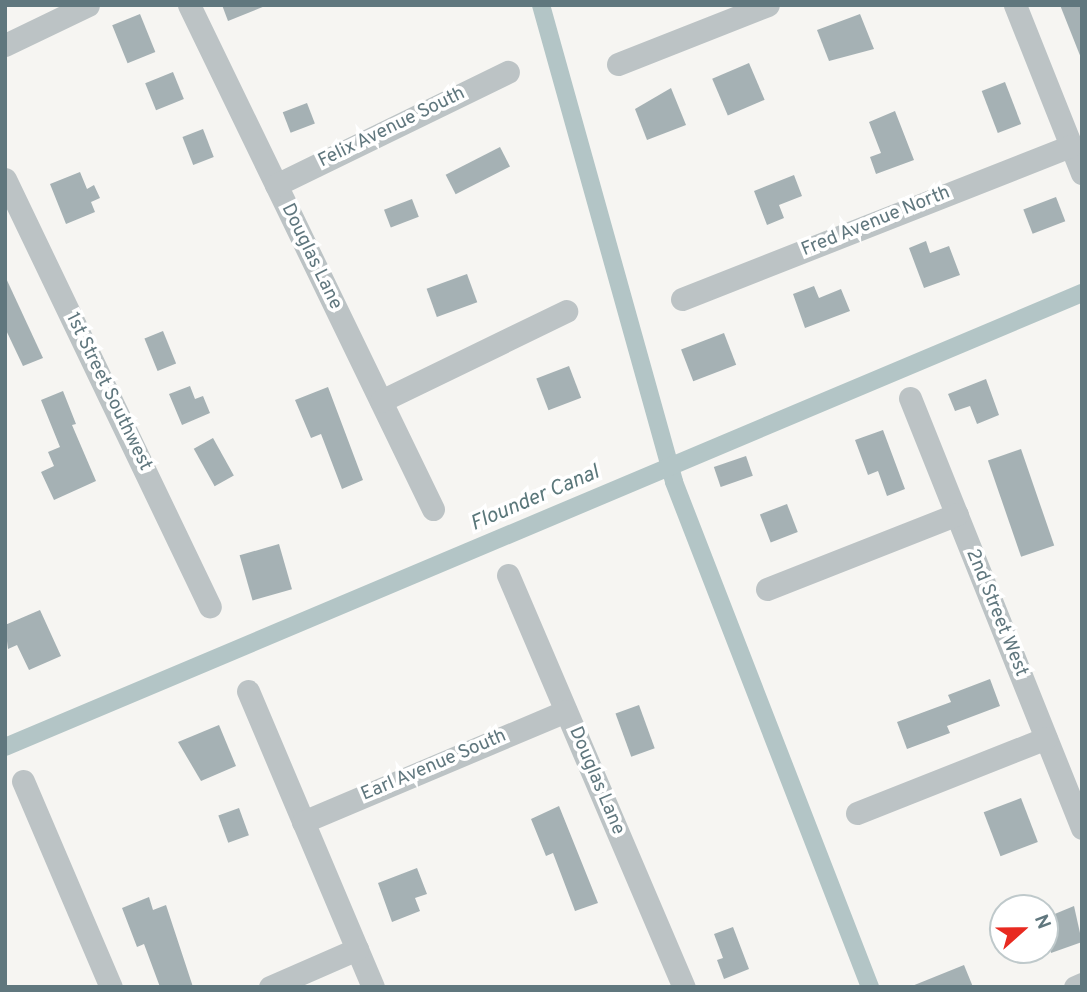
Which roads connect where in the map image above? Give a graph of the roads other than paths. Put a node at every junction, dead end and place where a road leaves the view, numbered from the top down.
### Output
1 (88, 5) edge
2 (189, 5) edge
3 (768, 5) edge
4 (1015, 5) edge
5 (5, 45) edge
6 (618, 64) dead end
7 (508, 72) dead end
8 (1070, 146) junction
9 (1082, 173) edge
10 (5, 178) edge
11 (276, 185) junction
12 (682, 299) dead end
13 (566, 312) dead end
14 (910, 398) dead end
15 (381, 401) junction
16 (433, 509) dead end
17 (957, 514) junction
18 (508, 575) dead end
19 (767, 589) dead end
20 (210, 606) dead end
21 (248, 691) dead end
22 (566, 710) junction
23 (1046, 738) junction
24 (23, 781) dead end
25 (856, 813) dead end
26 (303, 822) junction
27 (1082, 828) edge
28 (357, 949) junction
29 (1082, 984) edge
30 (111, 987) edge
31 (270, 987) edge
32 (373, 987) edge
33 (684, 987) edge
34 (1075, 987) edge

1 - 5 street
2 - 11 street, Douglas Lane
3 - 6 street
4 - 8 street
7 - 11 street, Felix Avenue South
8 - 9 street
8 - 12 street, Fred Avenue North
10 - 20 street, 1st Street Southwest
11 - 15 street, Douglas Lane
13 - 15 street
14 - 17 street, 2nd Street West
15 - 16 street, Douglas Lane
17 - 19 street
17 - 23 street, 2nd Street West
18 - 22 street, Douglas Lane
21 - 26 street
22 - 26 street, Earl Avenue South
22 - 33 street, Douglas Lane
23 - 25 street
23 - 27 street, 2nd Street West
24 - 30 street
26 - 28 street
28 - 31 street
28 - 32 street
29 - 34 street

